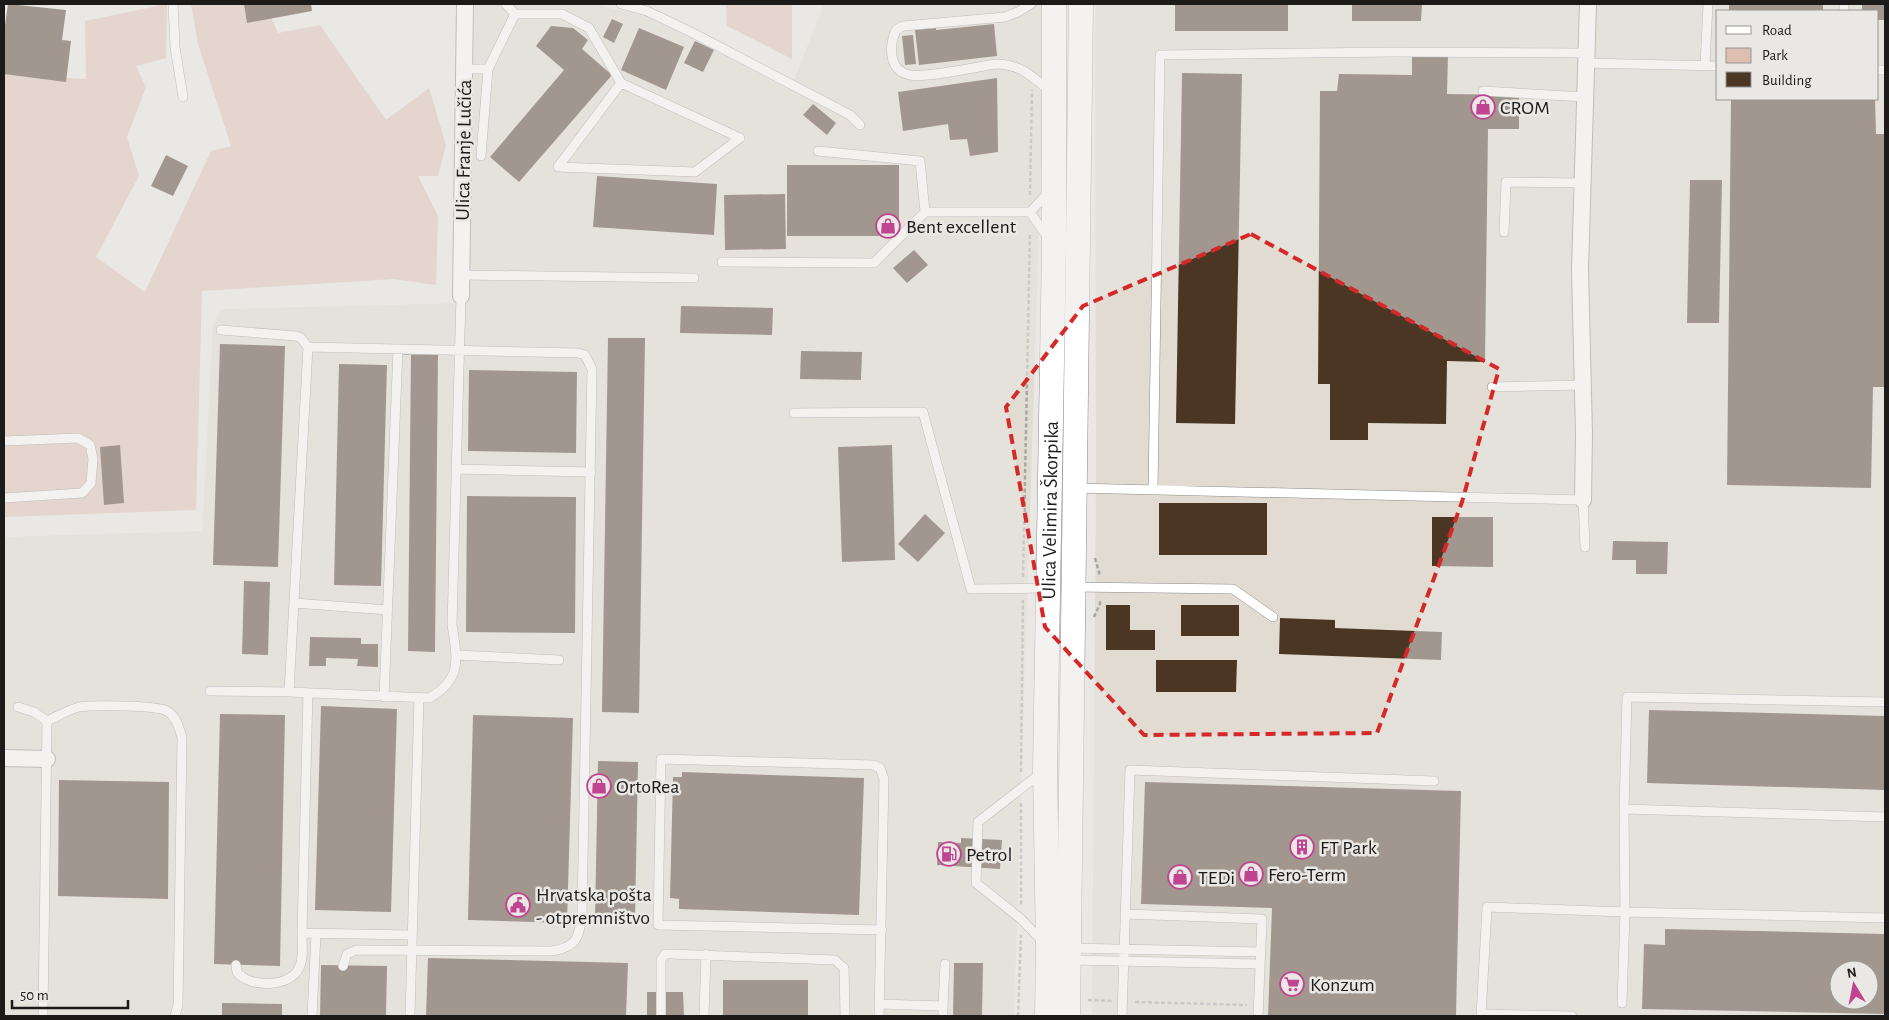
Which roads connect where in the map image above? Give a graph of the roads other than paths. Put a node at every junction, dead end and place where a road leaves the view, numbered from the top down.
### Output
1 (173, 4) edge
2 (465, 4) edge
3 (506, 4) edge
4 (621, 4) edge
5 (1031, 4) edge
6 (1054, 4) edge
7 (1081, 4) edge
8 (1588, 4) edge
9 (1708, 4) edge
10 (515, 14) junction
11 (1585, 58) junction
12 (1705, 65) junction
13 (1716, 66) edge
14 (464, 69) junction
15 (488, 69) junction
16 (621, 84) junction
17 (1482, 91) dead end
18 (1054, 94) junction
19 (1584, 96) junction
20 (183, 97) dead end
21 (860, 125) dead end
22 (818, 152) dead end
23 (482, 156) dead end
24 (1582, 183) junction
25 (1053, 188) junction
26 (925, 212) junction
27 (1030, 212) junction
28 (1504, 232) dead end
29 (1054, 246) junction
30 (722, 262) dead end
31 (461, 275) junction
32 (694, 278) dead end
33 (461, 296) joint
34 (221, 330) dead end
35 (308, 347) junction
36 (398, 349) junction
37 (459, 351) junction
38 (1583, 386) junction
39 (1492, 387) dead end
40 (794, 413) dead end
41 (4, 440) edge
42 (456, 469) junction
43 (590, 472) junction
44 (1075, 488) junction
45 (1153, 490) junction
46 (4, 498) edge
47 (1583, 500) junction
48 (1584, 547) dead end
49 (1074, 587) junction
50 (1048, 588) junction
51 (294, 603) junction
52 (388, 610) junction
53 (1273, 617) dead end
54 (456, 655) junction
55 (560, 660) dead end
56 (210, 691) dead end
57 (289, 692) junction
58 (308, 693) junction
59 (384, 697) junction
60 (419, 698) junction
61 (1885, 702) edge
62 (18, 707) dead end
63 (47, 721) junction
64 (4, 758) edge
65 (47, 759) junction
66 (1045, 770) junction
67 (1434, 782) dead end
68 (1624, 809) junction
69 (1885, 818) edge
70 (1625, 912) junction
71 (1125, 914) junction
72 (1885, 918) edge
73 (882, 930) junction
74 (302, 933) junction
75 (316, 934) junction
76 (412, 935) junction
77 (1124, 948) junction
78 (411, 950) junction
79 (1062, 952) junction
80 (1260, 952) junction
81 (706, 954) junction
82 (1124, 961) junction
83 (945, 964) dead end
84 (1260, 964) junction
85 (236, 965) dead end
86 (343, 966) dead end
87 (1622, 1003) dead end
88 (880, 1004) junction
89 (943, 1006) junction
90 (1481, 1015) edge
91 (42, 1016) edge
92 (176, 1016) edge
93 (312, 1016) edge
94 (410, 1016) edge
95 (661, 1016) edge
96 (704, 1016) edge
97 (845, 1016) edge
98 (879, 1016) edge
99 (943, 1016) edge
100 (1046, 1016) edge
101 (1068, 1016) edge
102 (1122, 1016) edge
103 (1258, 1016) edge
104 (1572, 1016) edge

1 - 20 lane
2 - 14 street, Ulica Franje Lučića
3 - 10 lane
4 - 21 lane
5 - 18 lane
6 - 18 main road, Ulica Velimira Škorpika
7 - 44 main road, Ulica Velimira Škorpika
8 - 11 street
9 - 12 lane
10 - 15 lane
10 - 16 lane
11 - 12 lane
11 - 19 street
11 - 45 lane
12 - 13 lane
14 - 15 lane
14 - 31 street, Ulica Franje Lučića
15 - 23 lane
16 - 16 lane
17 - 19 lane
18 - 25 main road, Ulica Velimira Škorpika
19 - 24 street
22 - 26 lane
24 - 28 lane
24 - 38 street
25 - 27 lane
25 - 29 main road, Ulica Velimira Škorpika
26 - 27 lane
26 - 30 lane
27 - 29 lane
29 - 50 main road, Ulica Velimira Škorpika
31 - 32 lane
31 - 33 street, Ulica Franje Lučića
33 - 37 lane
34 - 35 lane
35 - 36 lane
35 - 51 lane
36 - 37 lane
36 - 52 lane
37 - 42 lane
37 - 43 lane
38 - 39 lane
38 - 47 street
40 - 50 lane
41 - 46 lane
42 - 43 lane
42 - 54 lane
43 - 78 lane
44 - 45 lane
44 - 49 main road, Ulica Velimira Škorpika
45 - 47 lane
47 - 48 lane
49 - 53 lane
49 - 79 main road, Ulica Velimira Škorpika
50 - 66 main road, Ulica Velimira Škorpika
51 - 52 lane
51 - 57 lane
52 - 59 lane
54 - 55 lane
54 - 60 lane
56 - 57 lane
57 - 58 lane
58 - 59 lane
58 - 74 lane
59 - 60 lane
60 - 76 lane
61 - 68 lane
62 - 63 lane
63 - 65 lane
63 - 92 lane
64 - 65 street
65 - 91 lane
66 - 79 main road, Ulica Velimira Škorpika
66 - 79 lane
67 - 71 lane
68 - 69 lane
68 - 70 lane
70 - 72 lane
70 - 87 lane
70 - 90 lane
71 - 77 lane
71 - 80 lane
73 - 73 lane
73 - 88 lane
74 - 75 lane
74 - 85 lane
75 - 76 lane
75 - 93 lane
76 - 78 lane
77 - 79 lane
77 - 80 lane
77 - 82 lane
78 - 86 lane
78 - 94 lane
79 - 82 lane
79 - 100 main road, Ulica Velimira Škorpika
79 - 101 main road, Ulica Velimira Škorpika
80 - 84 lane
81 - 95 lane
81 - 96 lane
81 - 97 lane
82 - 84 lane
82 - 102 lane
83 - 89 lane
84 - 103 lane
88 - 89 lane
88 - 98 lane
89 - 99 lane
90 - 104 lane

